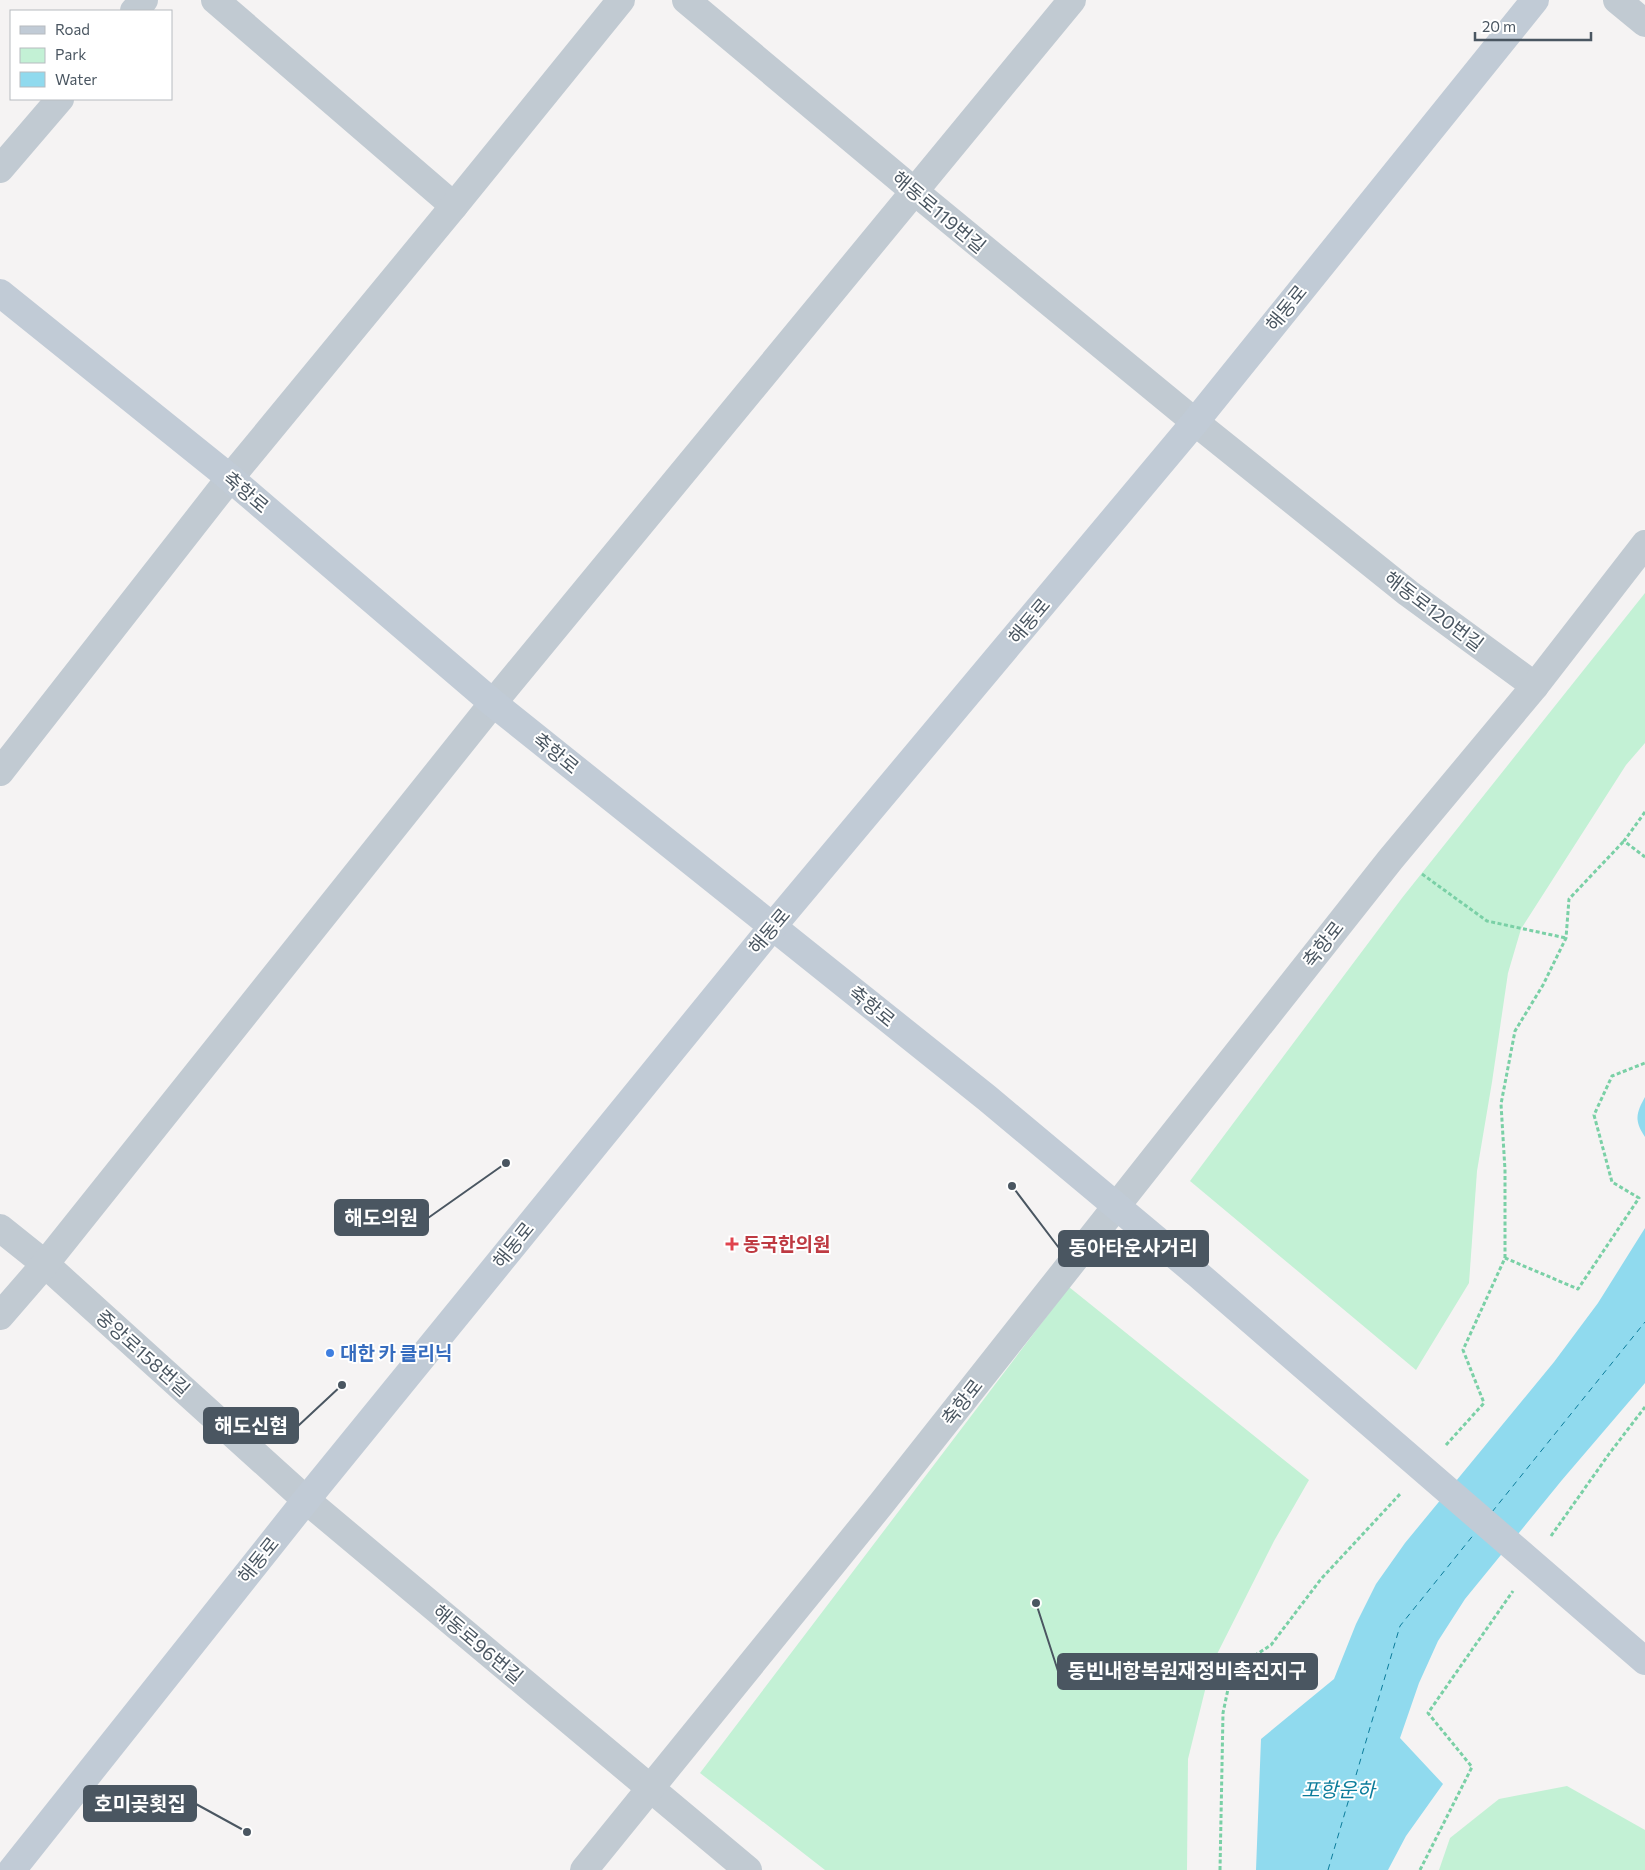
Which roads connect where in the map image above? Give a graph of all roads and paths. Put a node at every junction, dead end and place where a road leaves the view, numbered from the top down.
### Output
1 (144, 0) edge
2 (215, 0) edge
3 (622, 0) edge
4 (686, 0) edge
5 (1072, 0) edge
6 (1535, 0) edge
7 (1617, 0) edge
8 (135, 10) edge
9 (1645, 23) edge
10 (59, 100) edge
11 (0, 169) edge
12 (914, 192) junction
13 (454, 206) junction
14 (0, 293) edge
15 (1195, 422) junction
16 (230, 478) junction
17 (1645, 544) edge
18 (1535, 686) junction
19 (493, 703) junction
20 (0, 772) edge
21 (1645, 812) edge
22 (1624, 841) junction
23 (1645, 856) edge
24 (1390, 860) junction
25 (773, 926) junction
26 (1566, 938) junction
27 (1116, 1207) junction
28 (0, 1228) edge
29 (1505, 1258) dead end
30 (45, 1264) junction
31 (0, 1316) edge
32 (1645, 1407) edge
33 (306, 1500) junction
34 (1547, 1543) dead end
35 (1518, 1583) dead end
36 (1645, 1661) edge
37 (650, 1787) junction
38 (12, 1870) edge
39 (584, 1870) edge
40 (748, 1870) edge
41 (1420, 1870) edge

1 - 8 street
2 - 13 street
3 - 13 street
4 - 12 street, 해동로119번길
5 - 12 street
6 - 15 main road, 해동로
7 - 9 street
10 - 11 street
12 - 15 street, 해동로119번길
12 - 19 street
13 - 16 street
14 - 16 main road, 축항로
15 - 18 street, 해동로120번길
15 - 25 main road, 해동로
16 - 19 main road, 축항로
16 - 20 street
17 - 18 street
18 - 24 street, 축항로
19 - 25 main road, 축항로
19 - 30 street
21 - 22 path
22 - 23 path
22 - 26 path
24 - 26 path
24 - 27 street, 축항로
25 - 27 main road, 축항로
25 - 33 main road, 해동로
26 - 29 path
27 - 36 main road, 축항로, bridge
27 - 37 street, 축항로
28 - 30 street, 중앙로158번길
30 - 31 street
30 - 33 street, 중앙로158번길
32 - 34 path
33 - 37 street, 해동로96번길
33 - 38 main road, 해동로
35 - 41 path
37 - 39 street
37 - 40 street, 해동로96번길

